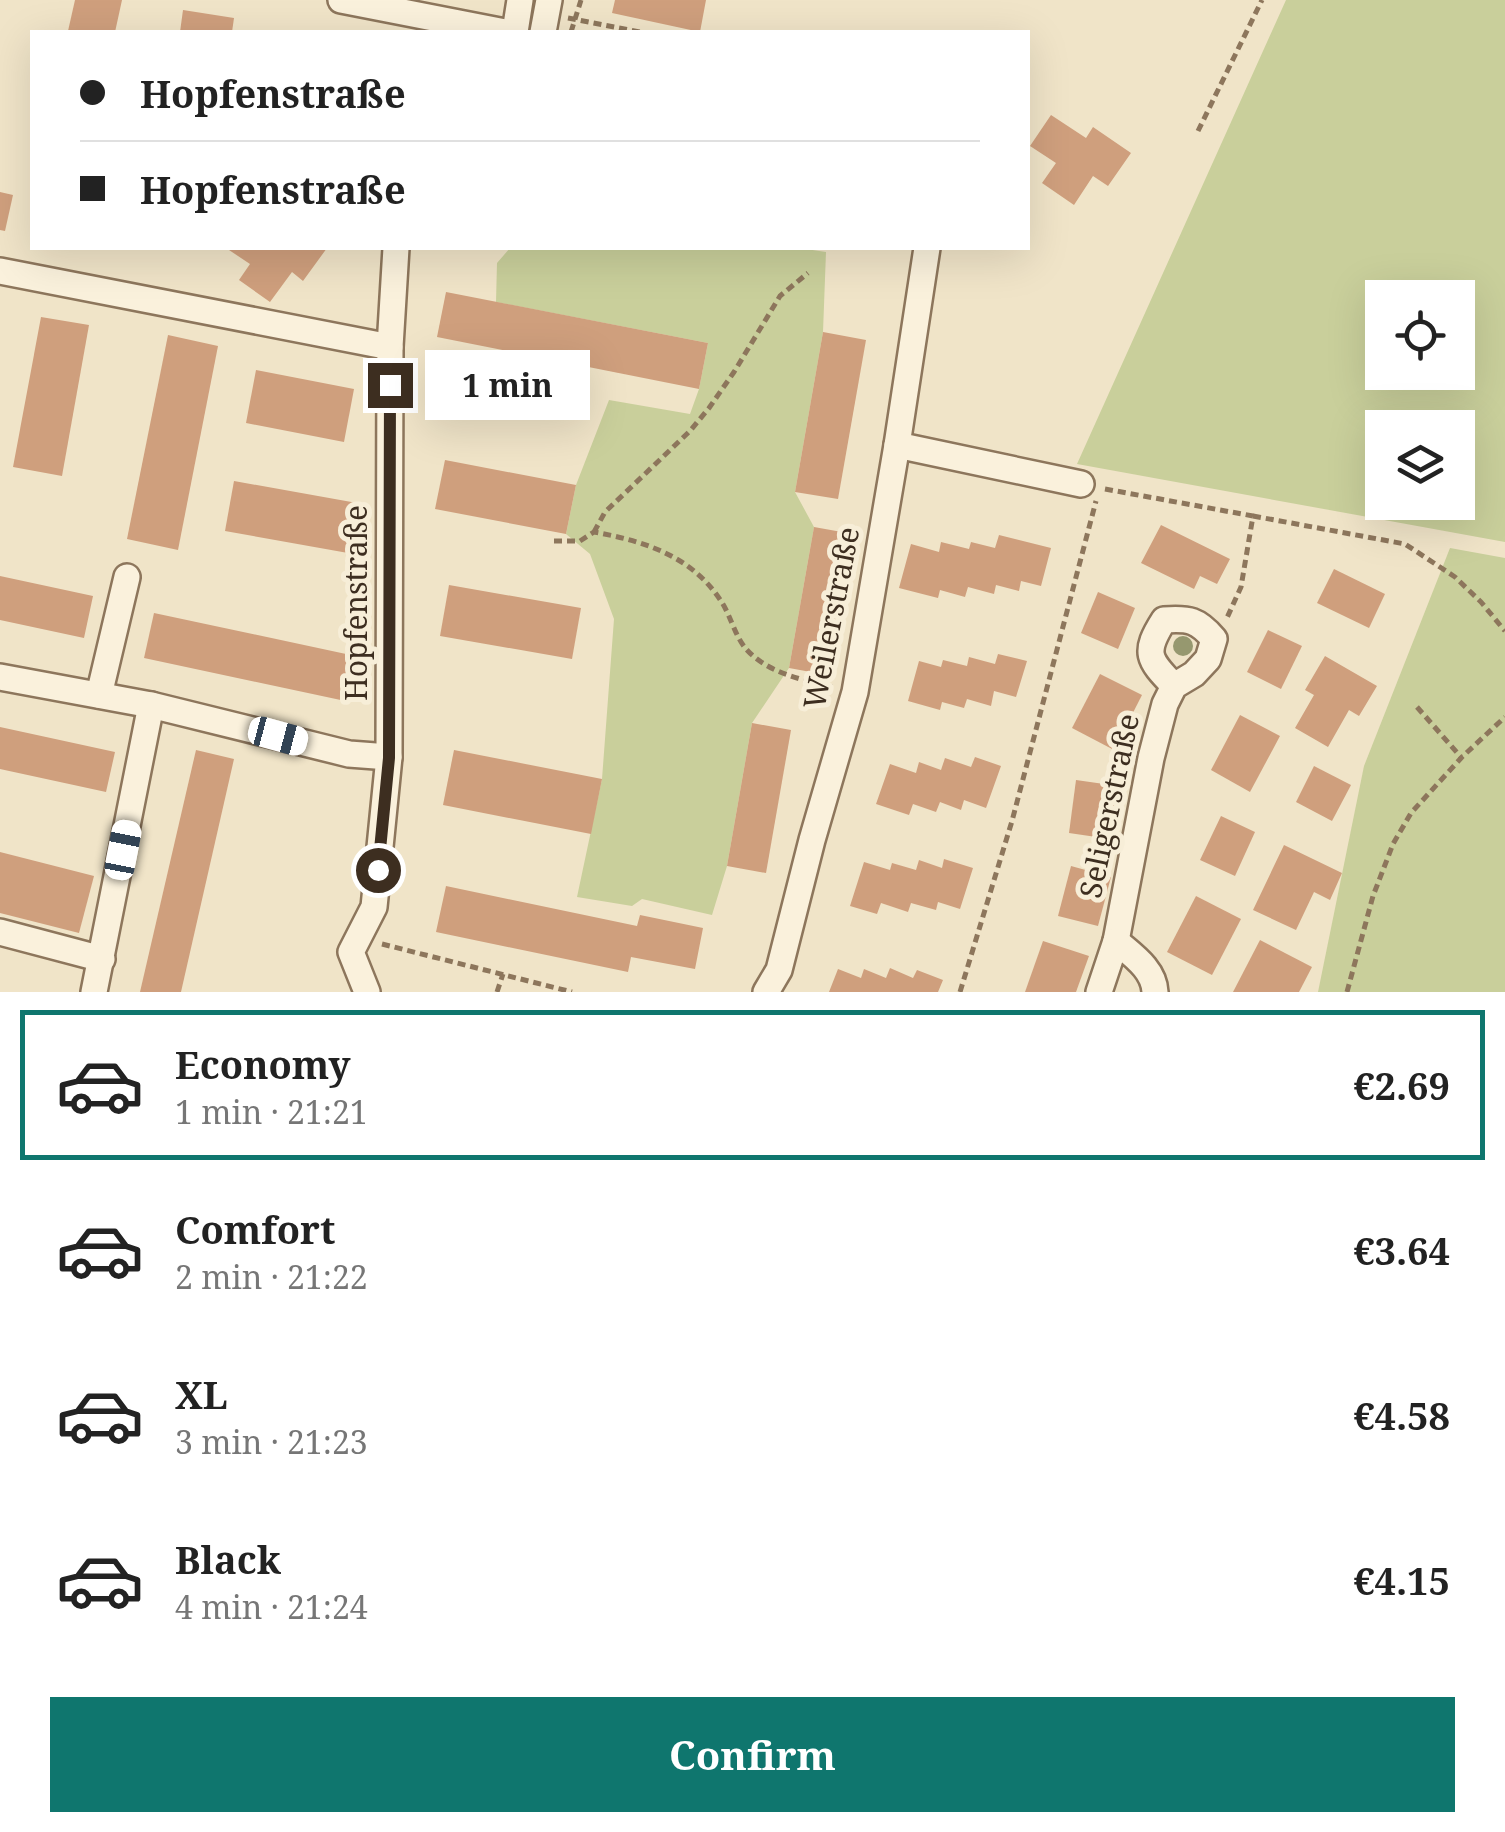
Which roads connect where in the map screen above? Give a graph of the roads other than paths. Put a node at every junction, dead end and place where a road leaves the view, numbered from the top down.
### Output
1 (520, 0) edge
2 (549, 0) edge
3 (352, 1) edge
4 (408, 23) edge
5 (483, 30) edge
6 (514, 30) edge
7 (543, 30) edge
8 (396, 250) edge
9 (927, 250) edge
10 (0, 271) edge
11 (390, 348) junction
12 (897, 444) junction
13 (1081, 484) dead end
14 (127, 577) dead end
15 (0, 677) edge
16 (1174, 686) junction
17 (100, 695) junction
18 (151, 705) junction
19 (389, 758) junction
20 (0, 932) edge
21 (1116, 942) junction
22 (102, 959) junction
23 (94, 992) edge
24 (367, 992) edge
25 (766, 992) edge
26 (1099, 992) edge
27 (1155, 992) edge

1 - 6 street
2 - 7 street
3 - 4 street
4 - 5 street
8 - 11 street, Hopfenstraße
9 - 12 street, Weilerstraße
10 - 11 street
11 - 19 street, Hopfenstraße
12 - 13 street
12 - 25 street, Weilerstraße
14 - 17 street
15 - 17 street
16 - 16 street, Seligerstraße
16 - 21 street, Seligerstraße
17 - 18 street
18 - 19 street
18 - 22 street
19 - 24 street, Hopfenstraße
20 - 22 street
21 - 26 street, Seligerstraße
21 - 27 street, Seligerstraße
22 - 23 street

